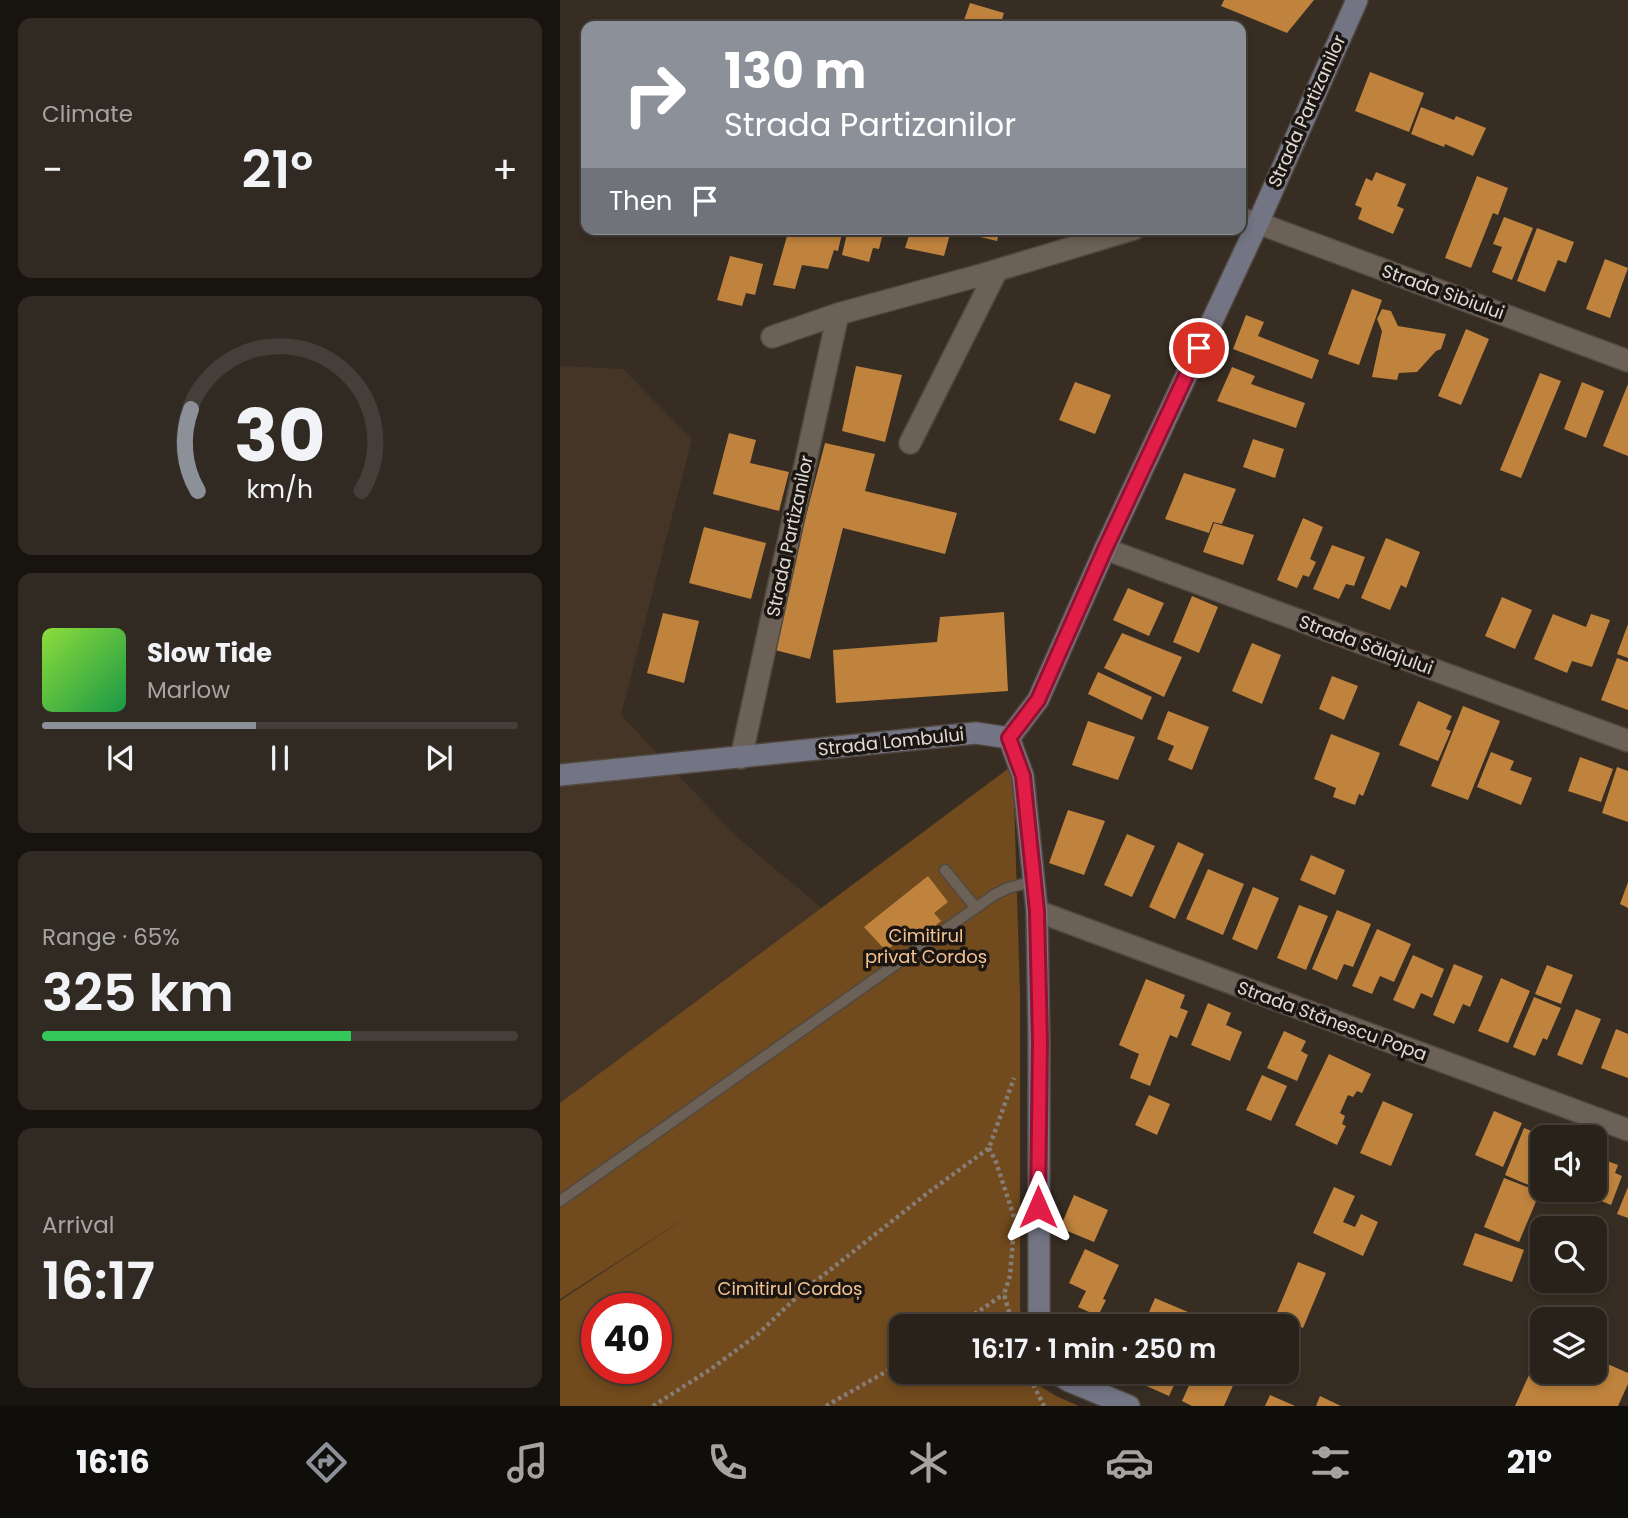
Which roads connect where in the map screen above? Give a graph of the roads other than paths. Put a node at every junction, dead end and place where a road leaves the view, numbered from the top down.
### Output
1 (1357, 0) edge
2 (1249, 221) edge
3 (1114, 235) edge
4 (1243, 235) edge
5 (997, 270) junction
6 (838, 314) junction
7 (772, 337) dead end
8 (1628, 361) edge
9 (910, 443) dead end
10 (1105, 549) junction
11 (1009, 738) junction
12 (1628, 741) edge
13 (741, 758) junction
14 (560, 775) edge
15 (945, 870) dead end
16 (1034, 881) junction
17 (976, 908) junction
18 (1037, 911) junction
19 (1628, 1130) edge
20 (560, 1201) edge
21 (1039, 1314) edge
22 (1076, 1384) edge
23 (1129, 1406) edge

1 - 2 street, Strada Partizanilor
2 - 8 street, Strada Sibiului
3 - 5 street
4 - 10 street, Strada Partizanilor
5 - 6 street
5 - 9 street
6 - 7 street
6 - 13 street, Strada Partizanilor
10 - 11 street, Strada Partizanilor
10 - 12 street, Strada Sălajului
11 - 13 street, Strada Lombului
11 - 16 street
13 - 14 street, Strada Lombului
15 - 17 lane
16 - 17 lane
16 - 18 street
17 - 20 lane
18 - 19 street, Strada Stănescu Popa
18 - 21 street
22 - 23 street

